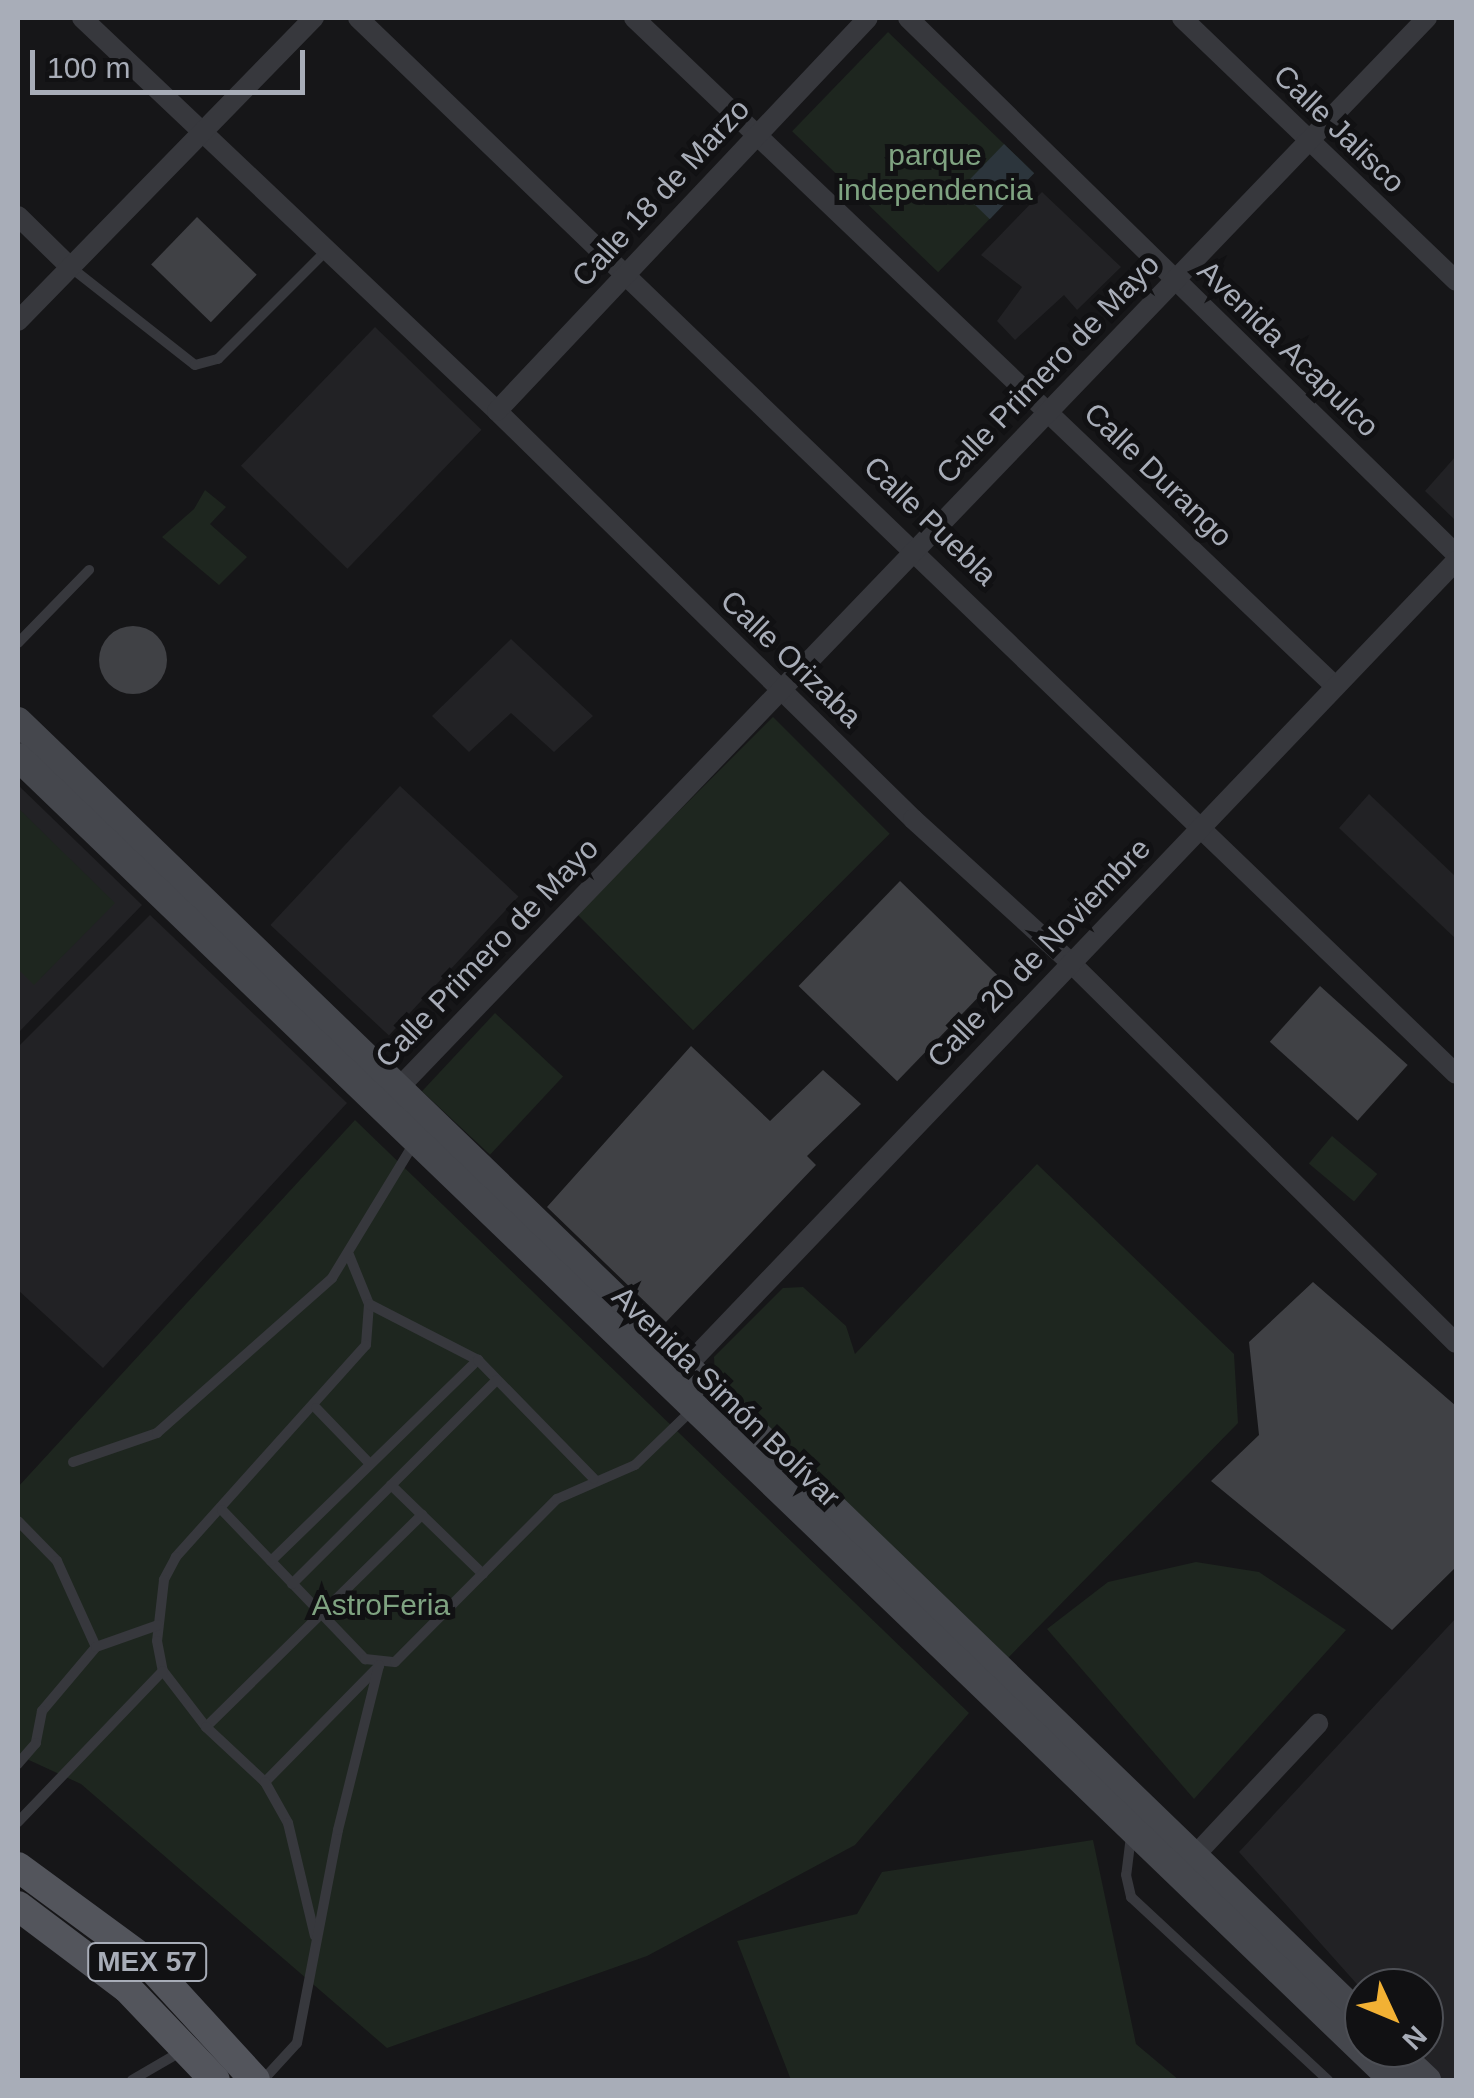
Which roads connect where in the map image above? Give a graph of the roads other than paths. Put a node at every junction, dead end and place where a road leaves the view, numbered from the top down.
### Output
1 (82, 18) edge
2 (314, 18) edge
3 (358, 18) edge
4 (634, 18) edge
5 (868, 18) edge
6 (908, 18) edge
7 (1182, 18) edge
8 (1427, 18) edge
9 (198, 134) junction
10 (755, 136) junction
11 (1308, 143) junction
12 (18, 216) edge
13 (326, 251) junction
14 (69, 266) junction
15 (628, 272) junction
16 (1174, 280) junction
17 (1456, 281) edge
18 (18, 320) edge
19 (497, 410) junction
20 (1048, 411) junction
21 (916, 549) junction
22 (1456, 554) edge
23 (1456, 562) edge
24 (88, 570) dead end
25 (18, 644) edge
26 (1334, 686) junction
27 (781, 692) junction
28 (18, 721) edge
29 (18, 758) edge
30 (96, 815) junction
31 (1200, 827) junction
32 (1071, 962) junction
33 (1456, 1074) edge
34 (388, 1100) junction
35 (422, 1132) junction
36 (349, 1255) junction
37 (369, 1304) junction
38 (1456, 1344) edge
39 (478, 1360) junction
40 (688, 1365) junction
41 (497, 1380) junction
42 (667, 1386) junction
43 (712, 1388) junction
44 (316, 1408) junction
45 (692, 1410) junction
46 (74, 1462) dead end
47 (370, 1464) junction
48 (594, 1479) junction
49 (391, 1485) junction
50 (222, 1510) junction
51 (422, 1515) junction
52 (18, 1521) edge
53 (271, 1562) junction
54 (482, 1574) junction
55 (292, 1584) junction
56 (320, 1615) junction
57 (158, 1625) junction
58 (96, 1647) junction
59 (380, 1665) junction
60 (163, 1671) junction
61 (1318, 1724) dead end
62 (206, 1726) junction
63 (18, 1764) edge
64 (265, 1782) junction
65 (18, 1822) edge
66 (1132, 1830) junction
67 (1186, 1865) junction
68 (18, 1867) edge
69 (18, 1906) edge
70 (316, 1942) junction
71 (1344, 2003) edge
72 (187, 2048) junction
73 (132, 2080) edge
74 (215, 2080) edge
75 (255, 2080) edge
76 (264, 2080) edge
77 (1328, 2080) edge
78 (1393, 2080) edge

1 - 9 street, Calle Orizaba
2 - 9 street
3 - 15 street, Calle Puebla
4 - 10 street, Calle Durango
5 - 10 street, Calle 18 de Marzo
6 - 16 street, Avenida Acapulco
7 - 11 street, Calle Jalisco
8 - 11 street, Calle Primero de Mayo
9 - 13 street, Calle Orizaba
9 - 14 street
10 - 15 street, Calle 18 de Marzo
10 - 20 street, Calle Durango
11 - 16 street, Calle Primero de Mayo
11 - 17 street, Calle Jalisco
12 - 14 street
13 - 14 lane
13 - 19 street, Calle Orizaba
14 - 18 street
15 - 19 street, Calle 18 de Marzo
15 - 21 street, Calle Puebla
16 - 20 street, Calle Primero de Mayo
16 - 22 street, Avenida Acapulco
19 - 27 street, Calle Orizaba
20 - 21 street, Calle Primero de Mayo
20 - 26 street, Calle Durango
21 - 27 street, Calle Primero de Mayo
21 - 31 street, Calle Puebla
23 - 26 street, Calle 20 de Noviembre
24 - 25 lane
26 - 31 street, Calle 20 de Noviembre
27 - 32 street, Calle Orizaba
27 - 34 street, Calle Primero de Mayo
28 - 30 street, Avenida Simón Bolívar
29 - 30 street, Avenida Simón Bolívar
30 - 34 street, Avenida Simón Bolívar
31 - 32 street, Calle 20 de Noviembre
31 - 33 street, Calle Puebla
32 - 38 street, Calle Orizaba
32 - 40 street, Calle 20 de Noviembre
34 - 35 street, Avenida Simón Bolívar
35 - 36 lane
35 - 40 street, Avenida Simón Bolívar
35 - 42 street, Avenida Simón Bolívar
36 - 37 lane
36 - 46 lane
37 - 39 lane
37 - 44 lane
39 - 41 lane
39 - 47 lane
40 - 42 street, Calle 20 de Noviembre
40 - 43 street, Avenida Simón Bolívar
41 - 48 lane
41 - 49 lane
42 - 45 street, Avenida Simón Bolívar
43 - 45 lane
43 - 67 street, Avenida Simón Bolívar
44 - 47 lane
44 - 50 lane
45 - 48 lane
45 - 66 street, Avenida Simón Bolívar
47 - 53 lane
48 - 54 lane
49 - 51 lane
49 - 55 lane
50 - 53 lane
50 - 57 lane
51 - 54 lane
51 - 56 lane
52 - 58 lane
53 - 55 lane
54 - 59 lane
55 - 56 lane
56 - 59 lane
56 - 62 lane
57 - 58 lane
57 - 60 lane
58 - 63 lane
59 - 64 lane
59 - 70 lane
60 - 62 lane
60 - 65 lane
61 - 67 street
62 - 64 lane
64 - 70 lane
66 - 67 street, Avenida Simón Bolívar
66 - 77 lane
67 - 71 street, Avenida Simón Bolívar
67 - 78 street, Avenida Simón Bolívar
68 - 75 main road, MEX 57
69 - 72 main road, MEX 57
70 - 76 lane
72 - 73 lane
72 - 74 main road, MEX 57

